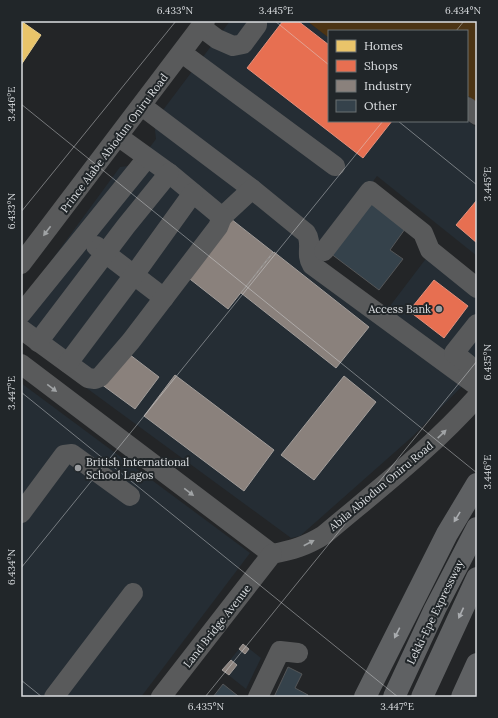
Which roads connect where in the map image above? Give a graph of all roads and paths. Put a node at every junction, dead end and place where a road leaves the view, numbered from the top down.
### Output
1 (257, 21) edge
2 (203, 24) edge
3 (182, 53) junction
4 (142, 106) junction
5 (468, 108) edge
6 (477, 115) edge
7 (119, 137) junction
8 (147, 158) junction
9 (335, 166) dead end
10 (169, 173) junction
11 (252, 189) junction
12 (193, 193) junction
13 (222, 217) junction
14 (84, 237) junction
15 (324, 252) dead end
16 (105, 253) junction
17 (21, 264) edge
18 (134, 276) junction
19 (477, 288) edge
20 (164, 298) junction
21 (21, 314) edge
22 (477, 324) edge
23 (21, 329) edge
24 (38, 342) junction
25 (68, 363) junction
26 (21, 364) edge
27 (477, 371) edge
28 (477, 386) edge
29 (477, 397) edge
30 (477, 484) edge
31 (130, 496) dead end
32 (21, 513) edge
33 (477, 528) edge
34 (272, 554) junction
35 (477, 578) edge
36 (133, 593) dead end
37 (298, 653) dead end
38 (477, 664) edge
39 (54, 697) edge
40 (161, 697) edge
41 (258, 697) edge
42 (365, 697) edge
43 (394, 697) edge
44 (422, 697) edge
45 (462, 697) edge

1 - 2 street
2 - 3 street, Prince Alabe Abiodun Oniru Road
3 - 4 street, Prince Alabe Abiodun Oniru Road
3 - 9 street
4 - 7 street, Prince Alabe Abiodun Oniru Road
4 - 11 street
5 - 6 street
7 - 8 street
7 -> 17 street, Prince Alabe Abiodun Oniru Road
8 - 10 street
8 - 14 street
10 - 12 street
10 - 16 street
11 - 13 street
11 - 28 street
12 - 13 street
12 - 18 street
13 - 20 street
14 - 16 street
14 - 21 street
15 - 19 street
16 - 18 street
16 - 24 street
18 - 20 street
18 - 25 street
20 - 25 street
22 - 27 street
23 - 24 street
24 - 25 street
26 -> 34 street
34 -> 29 street, Abila Abiodun Oniru Road
30 -> 42 highway
31 - 32 street
33 - 43 highway, Lekki-Epe Expressway
34 - 40 street, Land Bridge Avenue
35 -> 44 highway
36 - 39 street
37 - 41 street
38 - 45 highway

